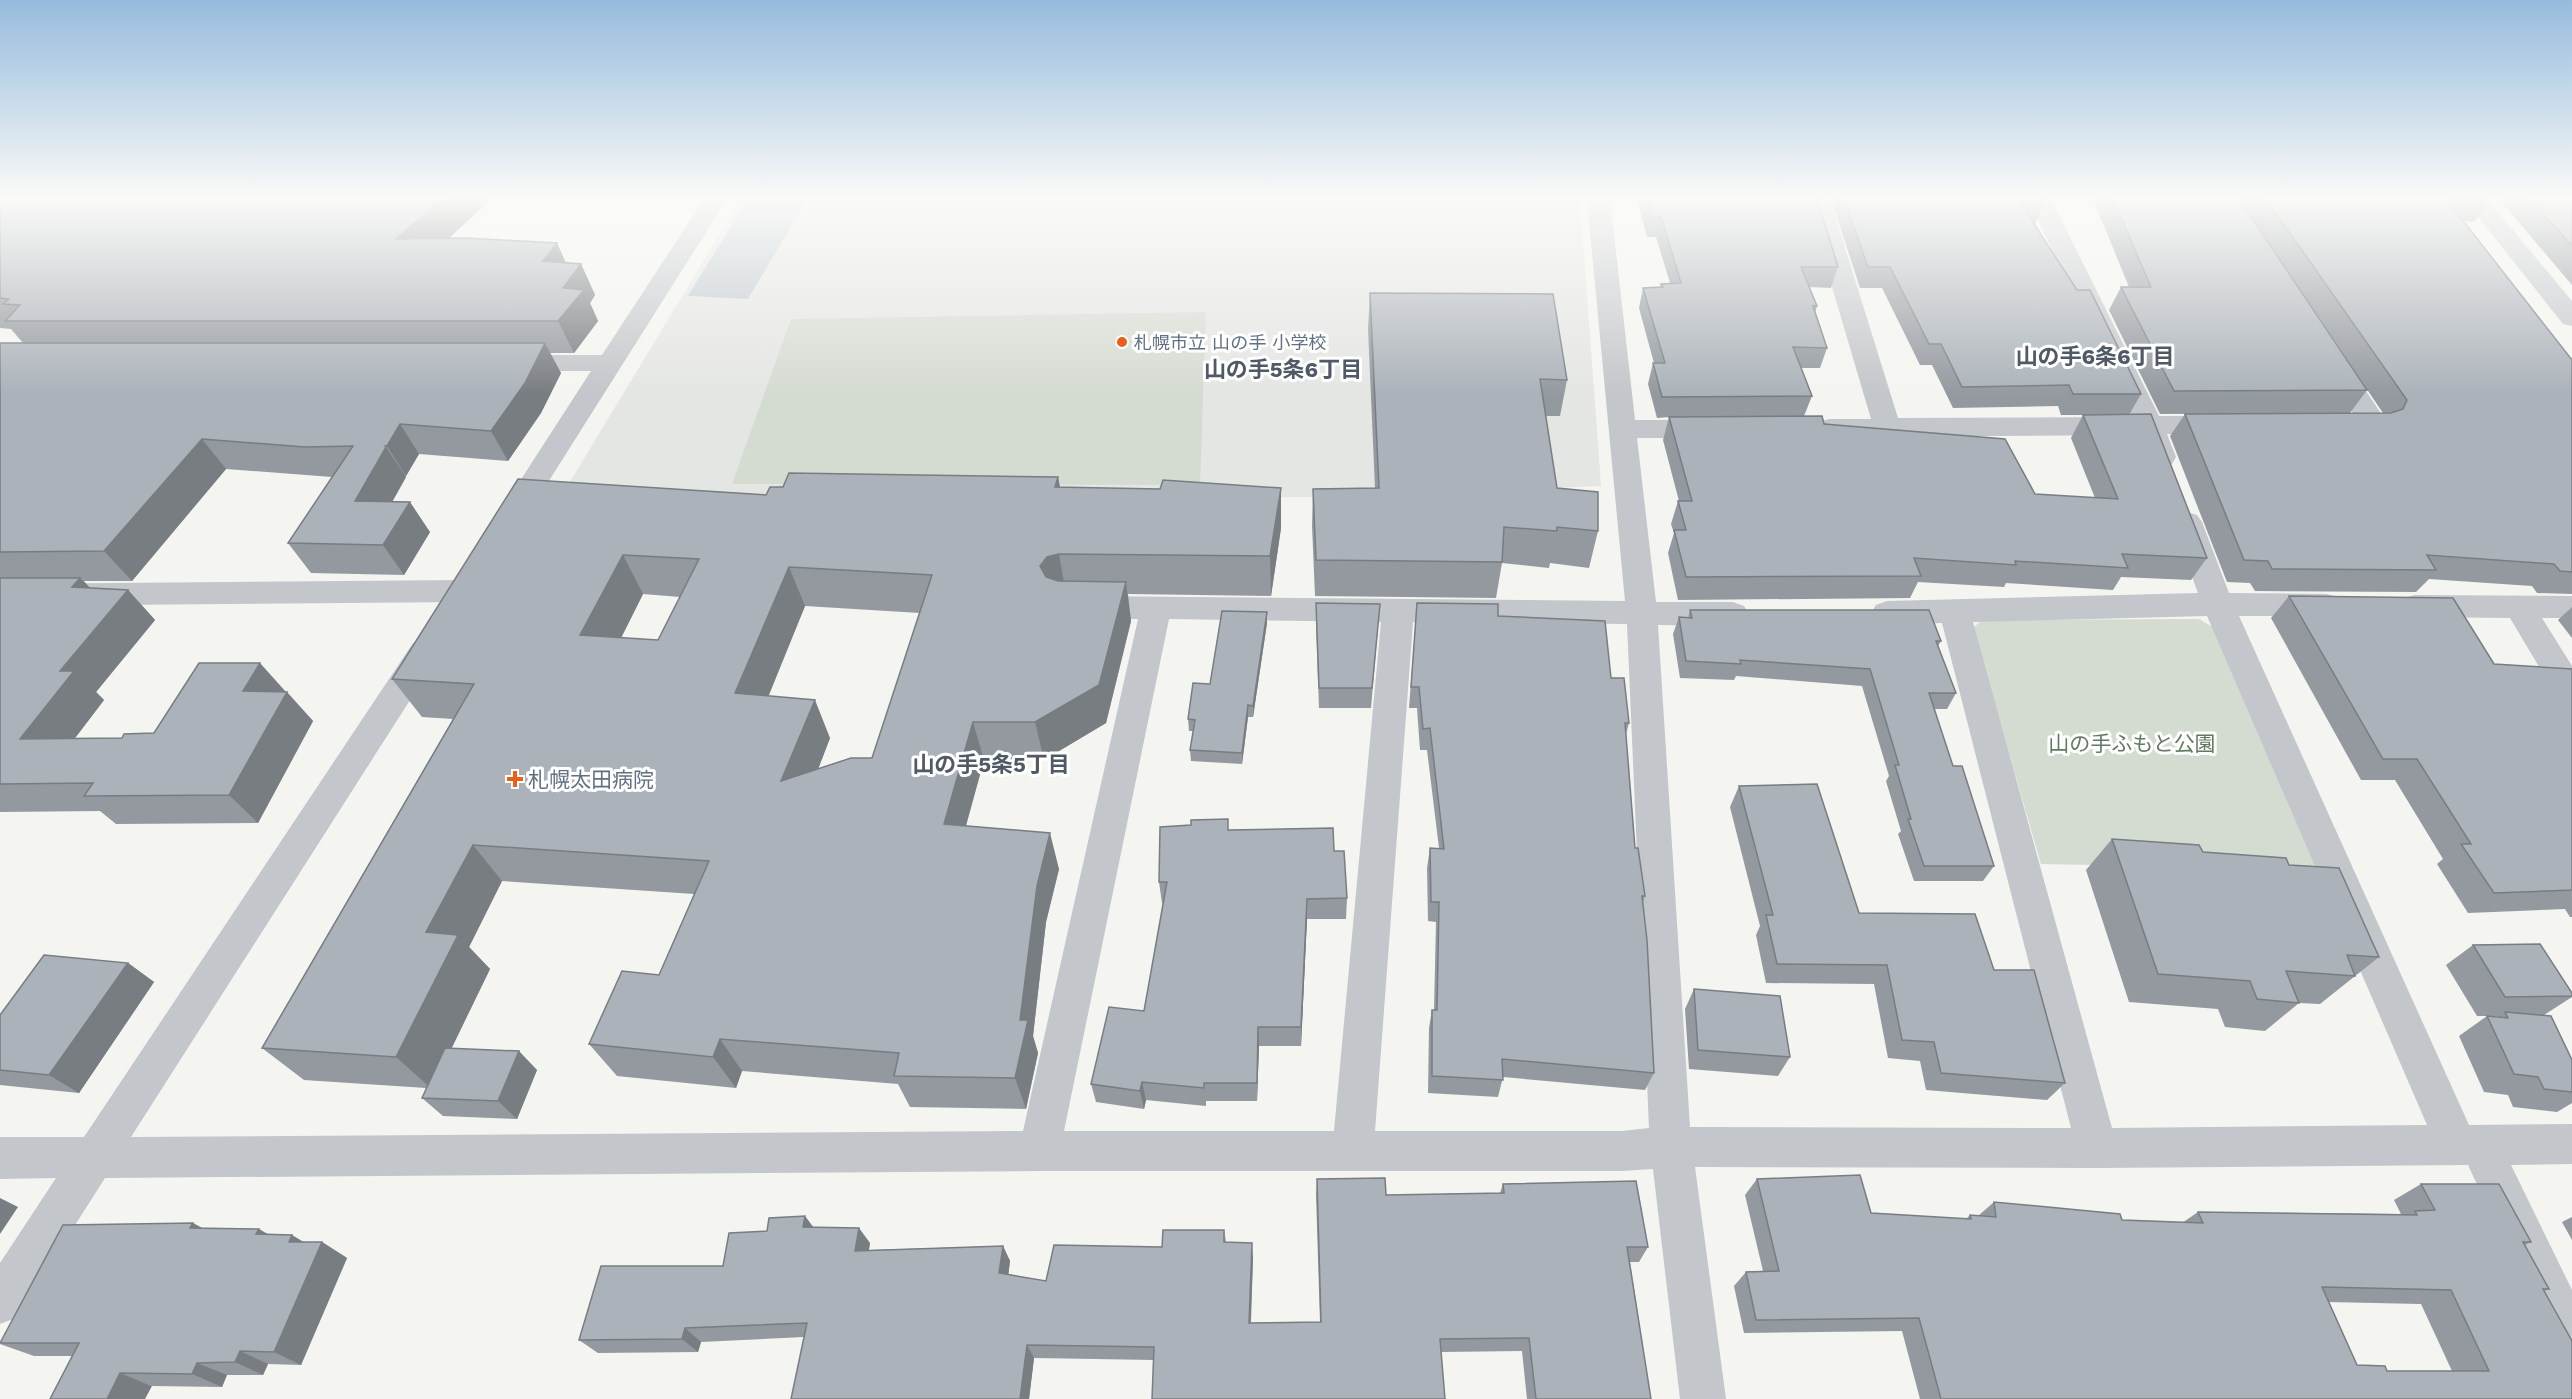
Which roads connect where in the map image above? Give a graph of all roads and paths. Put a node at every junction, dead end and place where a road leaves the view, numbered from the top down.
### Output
1 (673, 264) edge
2 (1605, 264) edge
3 (1838, 264) edge
4 (2072, 264) edge
5 (2528, 264) edge
6 (2572, 318) edge
7 (2323, 345) edge
8 (485, 363) edge
9 (610, 363) junction
10 (2315, 424) edge
11 (2245, 425) edge
12 (2150, 426) junction
13 (1803, 428) edge
14 (1887, 428) junction
15 (1623, 429) junction
16 (1731, 429) edge
17 (465, 591) junction
18 (0, 595) edge
19 (2218, 604) junction
20 (2357, 606) edge
21 (2392, 606) edge
22 (1066, 607) edge
23 (2519, 607) junction
24 (2572, 607) edge
25 (1156, 608) junction
26 (1398, 611) junction
27 (1955, 612) junction
28 (1862, 613) edge
29 (1642, 614) junction
30 (1758, 614) edge
31 (2572, 693) edge
32 (2468, 1144) junction
33 (2572, 1144) edge
34 (1671, 1147) junction
35 (2097, 1148) junction
36 (1039, 1151) junction
37 (1353, 1152) junction
38 (95, 1157) junction
39 (0, 1158) edge
40 (0, 1302) edge
41 (2572, 1339) edge
42 (1703, 1399) edge

1 - 9 street
2 - 15 street
3 - 14 street
4 - 12 street
5 - 6 street
7 - 10 street
8 - 9 street
9 - 17 street
11 - 12 street
12 - 14 street
12 - 19 street
13 - 14 street
15 - 16 street
15 - 29 street
17 - 18 street
17 - 38 street
19 - 20 street
19 - 27 street
19 - 32 street
21 - 23 street
22 - 25 street
23 - 24 street
23 - 31 street
25 - 26 street
25 - 36 street
26 - 29 street
26 - 37 street
27 - 28 street
27 - 35 street
29 - 30 street
29 - 34 street
32 - 33 street
32 - 35 street
32 - 41 street
34 - 35 street
34 - 37 street
34 - 42 street
36 - 37 street
36 - 38 street
38 - 39 street
38 - 40 street

